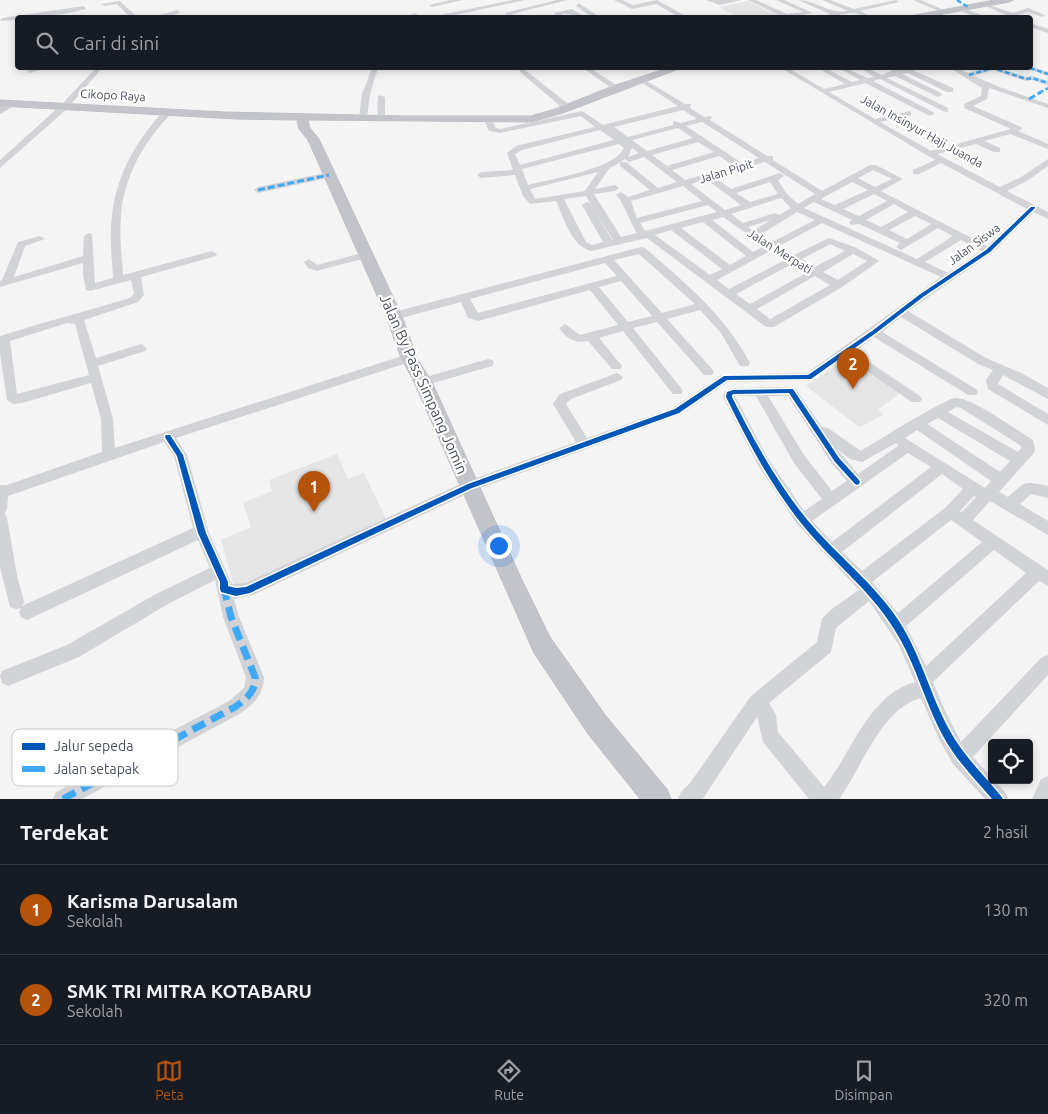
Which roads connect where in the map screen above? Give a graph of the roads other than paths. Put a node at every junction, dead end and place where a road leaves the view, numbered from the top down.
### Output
1 (128, 0) edge
2 (460, 0) edge
3 (486, 0) edge
4 (519, 0) edge
5 (566, 0) edge
6 (569, 0) edge
7 (617, 0) edge
8 (709, 0) edge
9 (735, 0) edge
10 (750, 0) edge
11 (779, 0) edge
12 (801, 0) edge
13 (825, 0) edge
14 (868, 0) edge
15 (916, 0) edge
16 (957, 0) edge
17 (1009, 0) edge
18 (444, 1) edge
19 (551, 1) edge
20 (655, 1) edge
21 (893, 1) edge
22 (118, 2) junction
23 (855, 3) dead end
24 (104, 4) dead end
25 (985, 4) junction
26 (432, 5) dead end
27 (494, 5) junction
28 (882, 5) junction
29 (84, 8) dead end
30 (530, 8) junction
31 (869, 8) junction
32 (964, 8) junction
33 (472, 9) junction
34 (64, 11) edge
35 (854, 11) junction
36 (943, 11) junction
37 (178, 12) dead end
38 (459, 12) junction
39 (809, 12) junction
40 (36, 15) edge
41 (132, 15) edge
42 (166, 15) edge
43 (444, 15) edge
44 (510, 15) edge
45 (558, 15) edge
46 (578, 15) edge
47 (593, 15) edge
48 (681, 15) edge
49 (784, 15) edge
50 (792, 15) edge
51 (825, 15) edge
52 (837, 15) joint
53 (861, 15) edge
54 (864, 15) edge
55 (918, 15) edge
56 (979, 15) edge
57 (1014, 15) edge
58 (1019, 15) edge
59 (15, 18) edge
60 (2, 20) dead end
61 (1033, 21) edge
62 (1046, 25) edge
63 (1034, 26) edge
64 (1033, 31) edge
65 (1033, 69) edge
66 (35, 70) edge
67 (97, 70) edge
68 (374, 70) edge
69 (522, 70) edge
70 (589, 70) edge
71 (670, 70) edge
72 (787, 70) edge
73 (825, 70) dead end
74 (846, 70) edge
75 (867, 70) edge
76 (889, 70) edge
77 (909, 70) edge
78 (915, 70) edge
79 (957, 70) edge
80 (987, 70) edge
81 (1000, 70) edge
82 (30, 71) dead end
83 (896, 73) junction
84 (1048, 74) edge
85 (968, 75) junction
86 (880, 76) junction
87 (952, 78) dead end
88 (642, 79) junction
89 (865, 80) junction
90 (979, 81) junction
91 (1048, 83) edge
92 (851, 84) junction
93 (617, 88) junction
94 (1048, 88) edge
95 (822, 90) junction
96 (950, 90) dead end
97 (938, 95) dead end
98 (382, 97) dead end
99 (923, 98) junction
100 (1029, 100) junction
101 (908, 102) junction
102 (6, 104) edge
103 (686, 106) junction
104 (1048, 106) edge
105 (64, 107) junction
106 (568, 108) junction
107 (945, 110) dead end
108 (0, 111) edge
109 (168, 112) junction
110 (660, 112) junction
111 (908, 113) dead end
112 (930, 114) dead end
113 (225, 115) junction
114 (363, 118) junction
115 (381, 118) junction
116 (402, 119) junction
117 (706, 119) junction
118 (488, 120) junction
119 (874, 121) junction
120 (309, 125) junction
121 (605, 126) junction
122 (680, 126) junction
123 (547, 131) junction
124 (1011, 131) junction
125 (699, 139) junction
126 (623, 141) junction
127 (977, 141) junction
128 (636, 147) junction
129 (1048, 147) edge
130 (997, 150) dead end
131 (575, 153) junction
132 (719, 153) junction
133 (645, 154) junction
134 (930, 154) junction
135 (768, 159) junction
136 (941, 160) junction
137 (626, 162) junction
138 (1048, 162) edge
139 (0, 165) edge
140 (740, 166) junction
141 (606, 167) junction
142 (665, 169) junction
143 (517, 170) junction
144 (916, 172) dead end
145 (790, 173) junction
146 (329, 175) junction
147 (481, 175) dead end
148 (855, 176) junction
149 (708, 177) junction
150 (773, 178) junction
151 (686, 184) junction
152 (524, 188) junction
153 (614, 188) junction
154 (878, 188) junction
155 (258, 190) dead end
156 (1002, 190) junction
157 (693, 191) junction
158 (657, 192) junction
159 (730, 192) junction
160 (585, 193) junction
161 (783, 195) junction
162 (820, 195) junction
163 (559, 198) junction
164 (893, 201) junction
165 (709, 202) junction
166 (628, 204) junction
167 (749, 206) junction
168 (1033, 208) junction
169 (835, 209) junction
170 (794, 210) junction
171 (914, 212) junction
172 (724, 213) junction
173 (1048, 216) edge
174 (705, 219) junction
175 (821, 220) junction
176 (857, 220) junction
177 (634, 222) junction
178 (678, 225) junction
179 (937, 225) junction
180 (741, 226) junction
181 (843, 229) junction
182 (881, 231) junction
183 (646, 235) junction
184 (753, 235) junction
185 (89, 236) dead end
186 (960, 237) junction
187 (40, 239) dead end
188 (619, 242) junction
189 (908, 243) junction
190 (609, 244) junction
191 (772, 247) junction
192 (853, 250) junction
193 (988, 251) junction
194 (893, 252) junction
195 (212, 254) dead end
196 (366, 255) junction
197 (752, 256) junction
198 (88, 258) junction
199 (608, 259) junction
200 (793, 259) junction
201 (309, 262) dead end
202 (917, 263) junction
203 (732, 267) junction
204 (571, 268) junction
205 (816, 272) junction
206 (136, 276) junction
207 (625, 277) junction
208 (949, 277) junction
209 (711, 279) junction
210 (118, 280) junction
211 (3, 284) edge
212 (838, 285) junction
213 (590, 287) junction
214 (730, 293) junction
215 (464, 297) junction
216 (701, 306) junction
217 (750, 309) junction
218 (900, 311) junction
219 (394, 316) junction
220 (660, 317) junction
221 (75, 319) junction
222 (623, 326) junction
223 (565, 328) dead end
224 (874, 332) junction
225 (591, 336) junction
226 (2, 339) edge
227 (141, 348) dead end
228 (846, 352) junction
229 (409, 358) junction
230 (488, 363) dead end
231 (744, 363) dead end
232 (91, 364) junction
233 (1000, 370) junction
234 (708, 372) dead end
235 (94, 378) junction
236 (423, 382) junction
237 (677, 390) dead end
238 (759, 391) junction
239 (972, 392) dead end
240 (1048, 394) edge
241 (916, 399) dead end
242 (937, 411) junction
243 (1048, 420) edge
244 (917, 424) junction
245 (816, 426) junction
246 (168, 437) junction
247 (902, 442) junction
248 (584, 444) junction
249 (109, 455) junction
250 (1018, 459) junction
251 (940, 468) junction
252 (1000, 479) junction
253 (857, 482) junction
254 (470, 486) junction
255 (1, 491) edge
256 (1048, 492) edge
257 (983, 493) junction
258 (831, 500) junction
259 (1008, 506) junction
260 (0, 509) edge
261 (950, 512) junction
262 (0, 518) edge
263 (802, 520) junction
264 (963, 521) junction
265 (1048, 529) edge
266 (202, 531) junction
267 (993, 542) junction
268 (831, 552) junction
269 (219, 571) junction
270 (1043, 576) edge
271 (866, 586) junction
272 (224, 589) junction
273 (16, 602) dead end
274 (27, 612) dead end
275 (897, 624) junction
276 (1048, 663) edge
277 (8, 677) dead end
278 (926, 683) junction
279 (757, 702) junction
280 (178, 738) edge
281 (960, 757) junction
282 (88, 786) edge
283 (1048, 786) edge
284 (64, 799) edge
285 (657, 799) edge
286 (688, 799) edge
287 (821, 799) edge
288 (827, 799) edge
289 (998, 799) edge
290 (1042, 799) edge

1 - 22 street
2 - 18 street
2 - 33 street
3 - 27 street
4 - 27 street
4 - 30 street
5 - 19 street
6 - 47 street
7 - 20 street
8 - 9 street
10 - 49 street
11 - 39 street
12 - 52 street
13 - 35 street
14 - 28 street
15 - 36 street
16 - 32 street
17 - 25 highway
18 - 26 street
18 - 38 street
19 - 30 street
20 - 48 street
21 - 28 street
22 - 24 street
22 - 41 street
23 - 31 street
25 - 32 highway
25 - 57 street
27 - 33 street
27 - 44 street
28 - 31 street
29 - 34 street
30 - 44 street
31 - 35 street
32 - 36 highway
32 - 56 street
33 - 38 street
34 - 40 street
35 - 52 street
35 - 53 street
35 - 54 street
36 - 55 highway
37 - 42 street
38 - 43 street
39 - 50 street
39 - 51 street
45 - 46 street
58 - 62 street
59 - 60 street
61 - 62 street
62 - 63 street
62 - 64 street
65 - 84 street
66 - 82 street
67 - 105 street
68 - 114 street
69 - 106 street
70 - 93 street
71 - 88 highway
72 - 95 street, Jalan Insinyur Haji Juanda
73 - 92 street
74 - 89 street
75 - 86 street
76 - 83 street
77 - 83 street
78 - 96 street
79 - 85 street
80 - 85 street
81 - 91 street
83 - 86 street
83 - 97 street
85 - 87 street
85 - 90 street
86 - 89 street
86 - 99 street
88 - 93 highway
88 - 103 street
89 - 92 street
89 - 101 street
90 - 100 street
90 - 124 street
92 - 95 street
93 - 106 highway
94 - 100 street
95 - 119 street, Jalan Insinyur Haji Juanda
98 - 115 street
99 - 101 street
99 - 107 street
100 - 104 street
101 - 112 street
102 - 105 highway, Cikopo Raya
102 - 108 main road
103 - 110 street
103 - 117 street
105 - 109 highway, Cikopo Raya
105 - 139 street
106 - 118 highway
109 - 113 highway, Cikopo Raya
109 - 210 street
110 - 121 street
110 - 122 street
111 - 119 street
113 - 120 highway, Cikopo Raya
113 - 120 highway, Cikopo Raya
114 - 115 highway
114 - 120 highway
115 - 116 highway
116 - 118 highway
116 - 120 highway
117 - 122 street
117 - 135 street
118 - 123 street
119 - 134 street, Jalan Insinyur Haji Juanda
120 - 146 highway, Jalan By Pass Simpang Jomin
121 - 123 street
121 - 123 street, Jalan Merpati
121 - 126 street, Jalan Merpati
122 - 125 street
122 - 126 street
123 - 131 street
123 - 143 street
124 - 127 street
124 - 129 street
125 - 132 street
125 - 133 street
126 - 128 street, Jalan Merpati
126 - 131 street
126 - 141 street
127 - 130 street
127 - 134 street
128 - 133 street, Jalan Merpati
128 - 137 street
131 - 143 street
132 - 140 street
132 - 142 street
133 - 137 street
133 - 142 street, Jalan Merpati
134 - 136 street, Jalan Insinyur Haji Juanda
135 - 140 street, Jalan Pipit
135 - 145 street
136 - 144 street
136 - 156 street, Jalan Insinyur Haji Juanda
137 - 153 street
137 - 158 street
138 - 156 street
140 - 149 street, Jalan Pipit
141 - 152 street
141 - 160 street
142 - 151 street, Jalan Merpati
143 - 147 street
143 - 152 street
145 - 150 street
145 - 162 street
146 - 155 street
146 - 196 highway, Jalan By Pass Simpang Jomin
148 - 154 street
148 - 154 street
148 - 162 street
149 - 151 street, Jalan Pipit
149 - 159 street
150 - 159 street
150 - 161 street
151 - 157 street, Jalan Merpati
151 - 158 street, Jalan Pipit
152 - 163 street
153 - 160 street
153 - 166 street
154 - 164 street
154 - 169 street
156 - 168 street, Jalan Insinyur Haji Juanda
157 - 165 street, Jalan Merpati
157 - 166 street
158 - 166 street, Jalan Pipit
159 - 167 street
160 - 163 street
160 - 188 street
160 - 190 street
161 - 167 street
161 - 170 street
162 - 169 street
162 - 170 street
163 - 190 street
164 - 171 street
164 - 176 street
165 - 172 street, Jalan Merpati
165 - 177 street
166 - 177 street
167 - 172 street
168 - 173 street, Jalan Insinyur Haji Juanda
168 - 193 street, Jalan Siswa
169 - 176 street
170 - 175 street
170 - 180 street
170 - 184 street
171 - 179 street
171 - 182 street
172 - 174 street
172 - 180 street, Jalan Merpati
174 - 178 street
174 - 197 street
175 - 181 street
175 - 191 street
176 - 181 street
176 - 182 street
177 - 183 street
178 - 183 street
178 - 203 street
179 - 186 street
179 - 189 street
180 - 184 street, Jalan Merpati
181 - 194 street
182 - 189 street
183 - 188 street
183 - 209 street
184 - 191 street, Jalan Merpati
185 - 198 street
186 - 193 street
186 - 202 street
187 - 211 street
188 - 190 street
189 - 194 street
191 - 197 street
191 - 200 street, Jalan Merpati
192 - 200 street
192 - 205 street
192 - 212 street
193 - 208 street, Jalan Siswa
194 - 202 street
195 - 206 street
196 - 201 street
196 - 219 highway, Jalan By Pass Simpang Jomin
197 - 203 street
198 - 210 street
198 - 211 street
199 - 204 street
199 - 207 street
199 - 216 street
200 - 205 street, Jalan Merpati
200 - 214 street
202 - 208 street
203 - 209 street
204 - 213 street
204 - 215 street
205 - 212 street, Jalan Merpati
205 - 217 street
206 - 210 street
206 - 221 street
207 - 213 street
207 - 220 street
208 - 218 street, Jalan Siswa
209 - 214 street
212 - 217 street
213 - 215 street
213 - 222 street
214 - 217 street
215 - 219 street
216 - 220 street
216 - 231 street
218 - 224 street, Jalan Siswa
218 - 233 street
219 - 229 highway, Jalan By Pass Simpang Jomin
220 - 222 street
220 - 234 street
221 - 226 street
221 - 232 street
222 - 225 street
222 - 237 street
223 - 225 street
224 - 228 street, Jalan Siswa
224 - 239 street
225 - 248 street
226 - 235 street
227 - 232 street
228 - 241 street
228 - 248 street, Jalan Siswa
229 - 236 highway, Jalan By Pass Simpang Jomin
229 - 246 street
230 - 236 street
232 - 235 street
233 - 240 street
233 - 243 street
235 - 249 street
236 - 254 highway, Jalan By Pass Simpang Jomin
238 - 245 street
238 - 258 street
238 - 263 street
242 - 244 street
242 - 250 street
242 - 250 street
244 - 247 street
244 - 252 street
245 - 247 street
245 - 253 street
246 - 249 street
246 - 266 street
247 - 251 street
247 - 253 street
248 - 254 street, Jalan Siswa
249 - 255 street
250 - 252 street
251 - 257 street
251 - 268 street
252 - 257 street
253 - 258 street
254 - 272 street, Jalan Siswa
254 - 285 highway, Jalan By Pass Simpang Jomin
255 - 260 street
256 - 259 street
257 - 259 street
257 - 261 street
257 - 264 street
258 - 263 street
259 - 265 street
261 - 264 street
261 - 271 street
262 - 273 street
263 - 268 street
264 - 267 street
266 - 269 street
266 - 274 street
267 - 270 street
267 - 275 street
268 - 271 street
269 - 272 street
269 - 277 street
270 - 278 street
271 - 275 street
271 - 279 street
272 - 280 street
275 - 278 street
276 - 281 street
278 - 281 street
278 - 288 street
279 - 286 street
279 - 287 street
281 - 289 street
282 - 284 street
283 - 290 street

